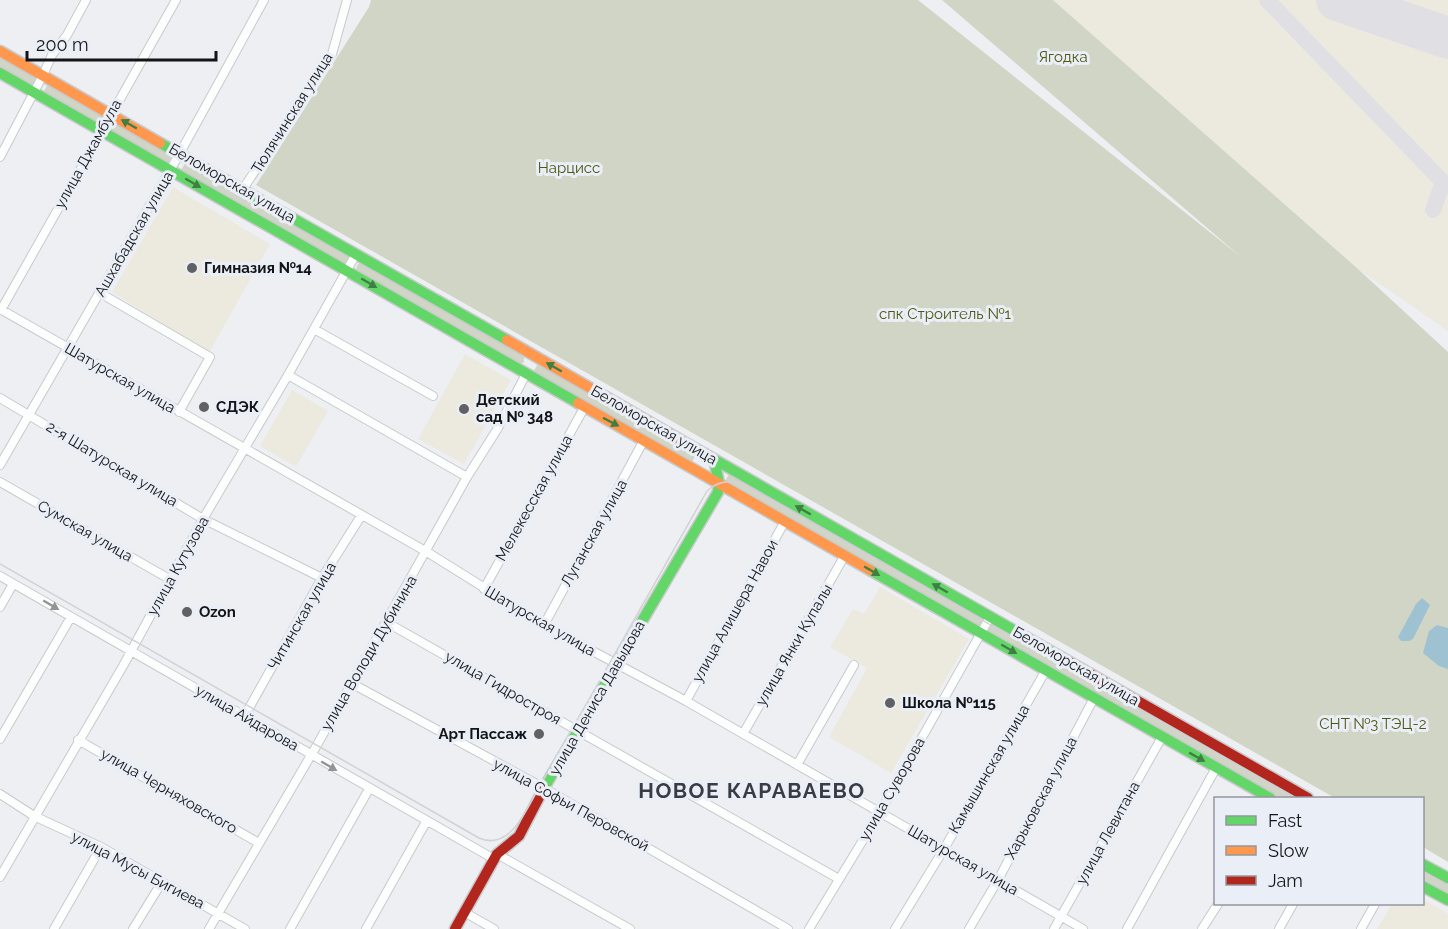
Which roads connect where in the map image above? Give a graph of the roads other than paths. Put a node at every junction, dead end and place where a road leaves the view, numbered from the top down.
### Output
1 (86, 0) edge
2 (176, 0) edge
3 (347, 0) edge
4 (262, 1) edge
5 (0, 51) edge
6 (0, 73) edge
7 (44, 75) junction
8 (34, 93) junction
9 (110, 114) junction
10 (101, 130) junction
11 (180, 153) junction
12 (1, 154) edge
13 (170, 170) junction
14 (243, 189) junction
15 (356, 254) junction
16 (348, 271) junction
17 (99, 293) junction
18 (1, 309) edge
19 (314, 330) junction
20 (68, 348) junction
21 (535, 357) junction
22 (526, 374) junction
23 (288, 375) junction
24 (433, 396) dead end
25 (0, 398) edge
26 (584, 408) junction
27 (179, 412) junction
28 (29, 415) junction
29 (644, 440) junction
30 (244, 450) junction
31 (714, 459) junction
32 (0, 465) edge
33 (467, 477) junction
34 (0, 482) edge
35 (719, 483) junction
36 (361, 516) junction
37 (203, 519) junction
38 (785, 521) junction
39 (426, 552) junction
40 (845, 555) junction
41 (0, 576) edge
42 (322, 578) junction
43 (171, 580) junction
44 (13, 584) junction
45 (484, 589) junction
46 (0, 607) edge
47 (70, 617) junction
48 (990, 617) junction
49 (386, 622) junction
50 (544, 625) junction
51 (981, 633) junction
52 (130, 651) junction
53 (616, 663) junction
54 (854, 665) dead end
55 (1046, 670) junction
56 (351, 683) junction
57 (1094, 698) junction
58 (686, 701) junction
59 (244, 717) junction
60 (577, 730) junction
61 (743, 734) junction
62 (1162, 736) junction
63 (0, 739) edge
64 (78, 740) junction
65 (310, 755) junction
66 (797, 765) junction
67 (1216, 768) junction
68 (544, 788) junction
69 (369, 789) junction
70 (0, 794) edge
71 (1268, 797) edge
72 (1306, 797) edge
73 (880, 812) junction
74 (34, 816) junction
75 (426, 822) junction
76 (259, 843) junction
77 (101, 847) junction
78 (944, 849) junction
79 (496, 857) junction
80 (1424, 865) edge
81 (0, 876) edge
82 (1448, 878) edge
83 (839, 879) junction
84 (998, 880) junction
85 (162, 882) junction
86 (1424, 887) edge
87 (1448, 900) edge
88 (1217, 905) edge
89 (1292, 905) edge
90 (1374, 905) edge
91 (464, 912) junction
92 (218, 914) junction
93 (1062, 916) junction
94 (54, 929) edge
95 (133, 929) edge
96 (209, 929) edge
97 (245, 929) edge
98 (290, 929) edge
99 (366, 929) edge
100 (455, 929) edge
101 (494, 929) edge
102 (630, 929) edge
103 (788, 929) edge
104 (809, 929) edge
105 (895, 929) edge
106 (969, 929) edge
107 (1054, 929) edge
108 (1083, 929) edge
109 (1127, 929) edge
110 (1202, 929) edge
111 (1279, 929) edge
112 (1360, 929) edge

1 - 7 street
2 - 9 street, улица Джамбула
3 - 14 street, Тюлячинская улица
4 - 11 street, Ашхабадская улица
5 - 7 main road, Беломорская улица
6 - 8 main road, Беломорская улица
7 - 8 street
7 - 9 main road, Беломорская улица
8 - 10 main road, Беломорская улица
8 - 12 street
9 - 10 street, улица Джамбула
11 -> 9 main road, Беломорская улица
10 - 13 main road, Беломорская улица
10 - 18 street, улица Джамбула
11 - 13 street, Ашхабадская улица
11 - 14 main road, Беломорская улица
13 -> 16 main road, Беломорская улица
13 - 17 street, Ашхабадская улица
14 - 15 main road, Беломорская улица
15 - 16 street, улица Кутузова
15 - 21 main road, Беломорская улица
16 - 19 street, улица Кутузова
16 -> 22 main road, Беломорская улица
17 - 20 street, Ашхабадская улица
17 - 27 street
18 - 20 street, Шатурская улица
19 - 23 street, улица Кутузова
19 - 24 street
20 - 27 street, Шатурская улица
20 - 28 street, Ашхабадская улица
21 - 22 main road
31 -> 21 main road, Беломорская улица
22 - 26 main road, Беломорская улица
22 - 33 street, улица Володи Дубинина
23 - 30 street, улица Кутузова
23 - 33 street
25 - 28 street, 2-я Шатурская улица
26 -> 29 main road, Беломорская улица
26 - 45 street, Мелекесская улица
27 - 30 street, Шатурская улица
28 - 32 street, Ашхабадская улица
28 - 37 street, 2-я Шатурская улица
29 - 35 main road, Беломорская улица
29 - 50 street, Луганская улица
30 - 36 street, Шатурская улица
30 - 37 street, улица Кутузова
31 - 35 main road
48 -> 31 main road, Беломорская улица
33 - 39 street, улица Володи Дубинина
34 - 43 street, Сумская улица
35 - 38 main road, Беломорская улица
35 - 53 main road, улица Дениса Давыдова
36 - 39 street, Шатурская улица
36 - 42 street, Читинская улица
37 - 42 street, 2-я Шатурская улица
37 - 43 street, улица Кутузова
38 - 40 main road, Беломорская улица
38 - 58 street, улица Алишера Навои
39 - 45 street, Шатурская улица
39 - 49 street, улица Володи Дубинина
40 -> 51 main road, Беломорская улица
40 - 61 street, улица Янки Купалы
41 - 44 street, улица Айдарова
42 - 59 street, Читинская улица
43 - 52 street, улица Кутузова
44 - 46 street
44 -> 47 street, улица Айдарова
45 - 50 street, Шатурская улица
47 - 52 street, улица Айдарова
47 - 63 street
48 - 51 street, улица Суворова
48 - 72 main road, Беломорская улица
49 - 56 street, улица Володи Дубинина
49 - 60 street, улица Гидростроя
50 - 53 street, Шатурская улица
51 -> 55 main road, Беломорская улица
51 - 73 street, улица Суворова
52 - 59 street, улица Айдарова
52 - 64 street, улица Кутузова
53 - 58 street, Шатурская улица
53 - 60 main road, улица Дениса Давыдова
54 - 66 street
55 - 57 main road, Беломорская улица
55 - 78 street, Камышинская улица
56 - 65 street, улица Володи Дубинина
56 - 68 street, улица Софьи Перовской
57 - 62 main road, Беломорская улица
57 - 84 street, Харьковская улица
58 - 61 street, Шатурская улица
59 - 65 street, улица Айдарова
60 - 68 main road, улица Дениса Давыдова
60 - 83 street, улица Гидростроя
61 - 66 street, Шатурская улица
62 -> 67 main road, Беломорская улица
62 - 93 street, улица Левитана
64 - 74 street, улица Кутузова
64 - 76 street, улица Черняховского
65 -> 69 street, улица Айдарова
65 - 76 street, улица Володи Дубинина
66 - 73 street, Шатурская улица
67 - 71 main road, Беломорская улица
67 - 109 street
68 - 79 main road, улица Дениса Давыдова
68 - 103 street, улица Софьи Перовской
69 - 75 street, улица Айдарова
69 - 98 street
70 - 74 street, улица Мусы Бигиева
73 - 78 street, Шатурская улица
73 - 83 street, улица Суворова
74 - 77 street, улица Мусы Бигиева
74 - 81 street, улица Кутузова
75 - 79 street, улица Айдарова
75 - 99 street
76 - 92 street, улица Володи Дубинина
77 - 85 street, улица Мусы Бигиева
77 - 94 street
78 - 84 street, Шатурская улица
78 - 105 street, Камышинская улица
79 - 91 main road, улица Дениса Давыдова
79 - 102 street, улица Айдарова
80 - 82 main road
83 - 104 street, улица Суворова
84 - 93 street, Шатурская улица
84 - 106 street, Харьковская улица
85 - 92 street, улица Мусы Бигиева
85 - 95 street
86 - 87 main road
88 - 110 street
89 - 111 street
90 - 112 street
91 - 100 main road, улица Дениса Давыдова
91 - 101 street
92 - 96 street, улица Володи Дубинина
92 - 97 street, улица Мусы Бигиева
93 - 107 street, улица Левитана
93 - 108 street, Шатурская улица

